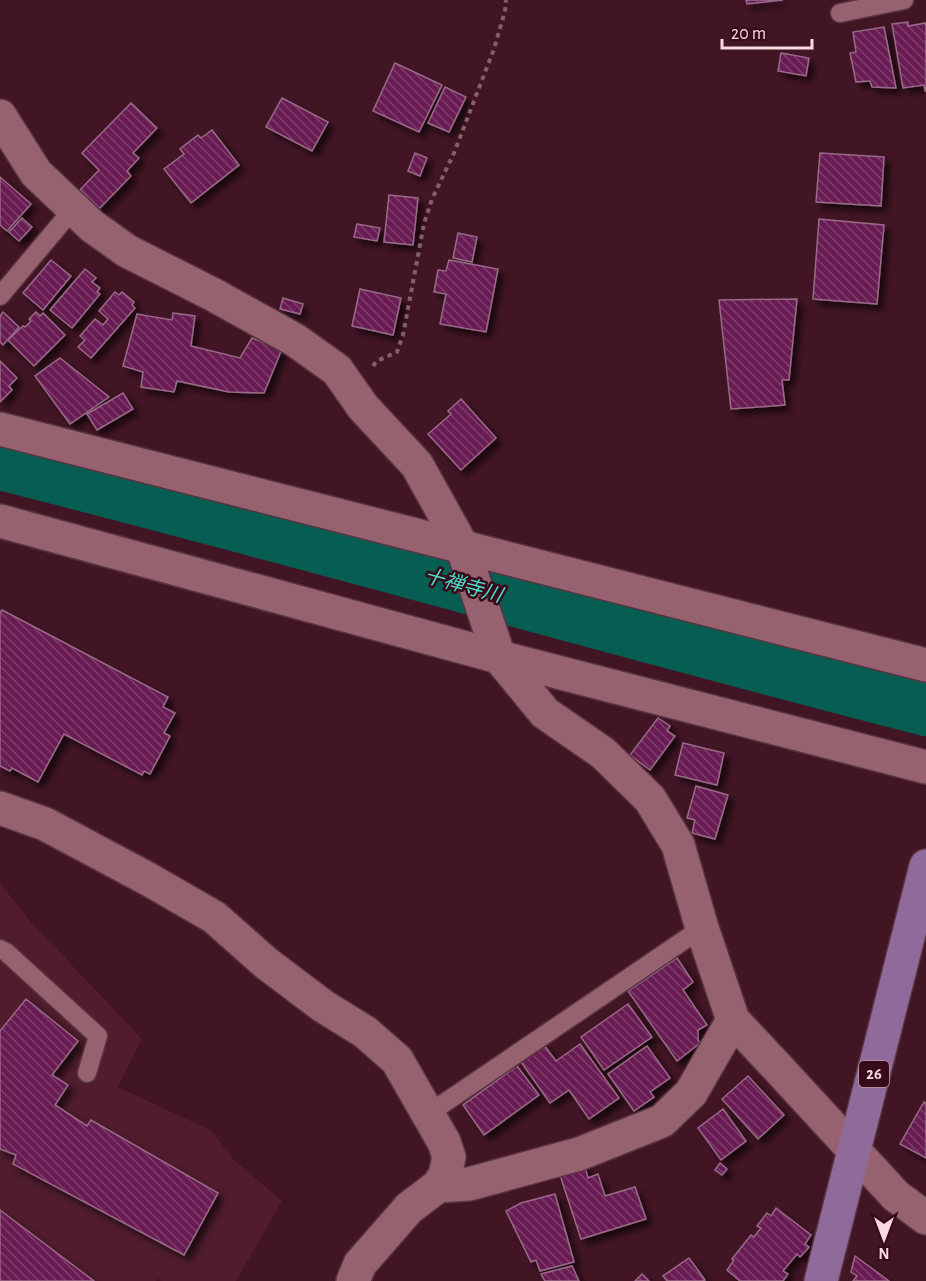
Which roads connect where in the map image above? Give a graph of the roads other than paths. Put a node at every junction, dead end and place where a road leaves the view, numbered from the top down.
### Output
1 (904, 0) edge
2 (840, 13) dead end
3 (0, 116) edge
4 (73, 208) junction
5 (0, 296) edge
6 (0, 429) edge
7 (0, 521) edge
8 (464, 552) junction
9 (496, 651) junction
10 (926, 665) edge
11 (926, 767) edge
12 (0, 808) edge
13 (926, 866) edge
14 (702, 928) junction
15 (0, 949) edge
16 (733, 1020) junction
17 (87, 1073) dead end
18 (428, 1114) junction
19 (854, 1151) junction
20 (438, 1186) junction
21 (926, 1218) edge
22 (353, 1281) edge
23 (821, 1281) edge

1 - 2 lane
3 - 4 street
4 - 5 lane
4 - 8 street
6 - 8 street
7 - 9 street
8 - 9 street
8 - 10 street
9 - 11 street
9 - 14 street
12 - 18 street
13 - 19 main road, 26
14 - 16 street
14 - 18 lane
15 - 17 lane
16 - 19 street
16 - 20 street
18 - 20 street
19 - 21 street
19 - 23 main road, 26
20 - 22 street

